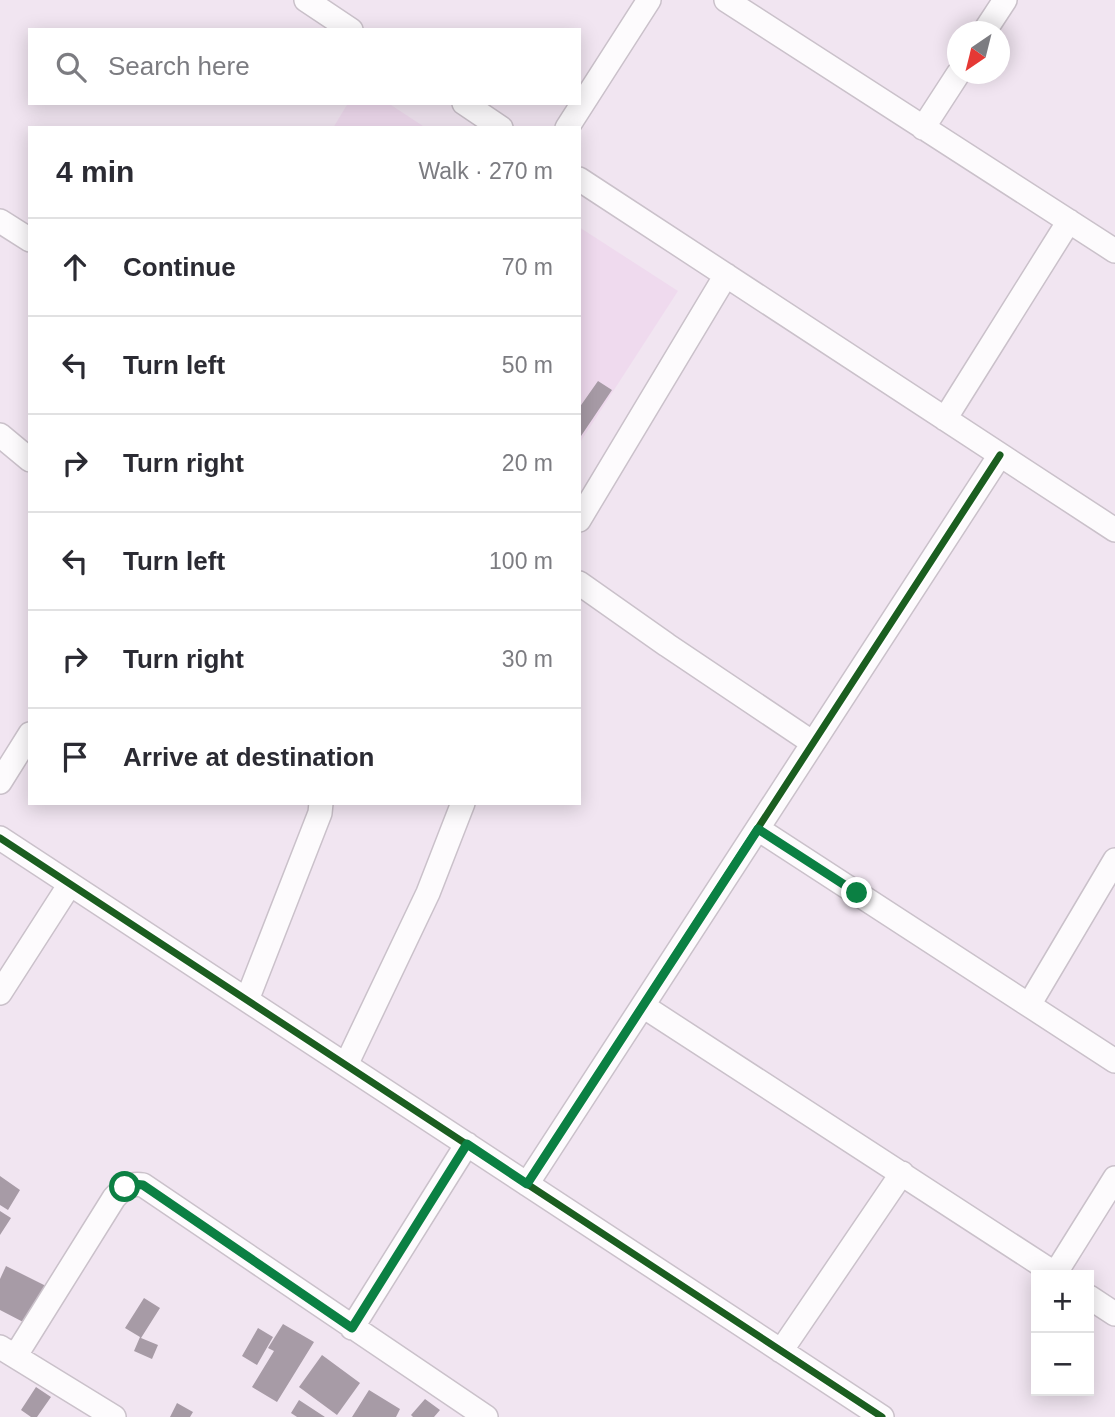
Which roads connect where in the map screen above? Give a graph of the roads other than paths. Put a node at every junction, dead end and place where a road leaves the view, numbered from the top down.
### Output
1 (306, 0) edge
2 (649, 0) edge
3 (726, 0) edge
4 (1004, 0) edge
5 (991, 21) edge
6 (348, 28) edge
7 (952, 84) edge
8 (467, 105) edge
9 (498, 126) edge
10 (568, 126) edge
11 (923, 128) junction
12 (581, 180) edge
13 (0, 221) edge
14 (1069, 221) junction
15 (28, 239) edge
16 (1115, 251) edge
17 (726, 275) junction
18 (945, 419) junction
19 (0, 435) edge
20 (1000, 455) junction
21 (28, 458) edge
22 (581, 517) edge
23 (1115, 530) edge
24 (581, 584) edge
25 (28, 737) edge
26 (813, 743) junction
27 (0, 782) edge
28 (321, 805) edge
29 (462, 805) edge
30 (758, 829) junction
31 (0, 838) edge
32 (1115, 860) edge
33 (70, 884) junction
34 (0, 993) edge
35 (247, 1000) junction
36 (1029, 1005) junction
37 (643, 1006) junction
38 (1115, 1061) edge
39 (346, 1065) junction
40 (467, 1144) junction
41 (902, 1173) junction
42 (1115, 1178) edge
43 (527, 1184) junction
44 (1048, 1270) edge
45 (1059, 1270) edge
46 (1094, 1300) edge
47 (1115, 1314) edge
48 (352, 1328) junction
49 (8, 1351) edge
50 (781, 1351) junction
51 (877, 1416) edge
52 (114, 1417) edge
53 (486, 1417) edge

1 - 6 street
2 - 10 street
3 - 11 street
4 - 5 street
7 - 11 street
8 - 9 street
11 - 14 street
12 - 17 street
13 - 15 street
14 - 16 street
14 - 18 street
17 - 18 street
17 - 22 street
18 - 20 street
19 - 21 street
20 - 23 street
20 - 26 street
24 - 26 street
25 - 27 street
26 - 30 street
28 - 35 street
29 - 39 street
30 - 36 street
30 - 37 street
31 - 33 street
32 - 36 street
33 - 34 street
33 - 35 street
35 - 39 street
36 - 38 street
37 - 41 street
37 - 43 street
39 - 40 street
40 - 43 street
40 - 48 street
41 - 44 street
41 - 50 street
42 - 45 street
43 - 50 street
46 - 47 street
48 - 49 street
48 - 53 street
49 - 52 street
50 - 51 street

